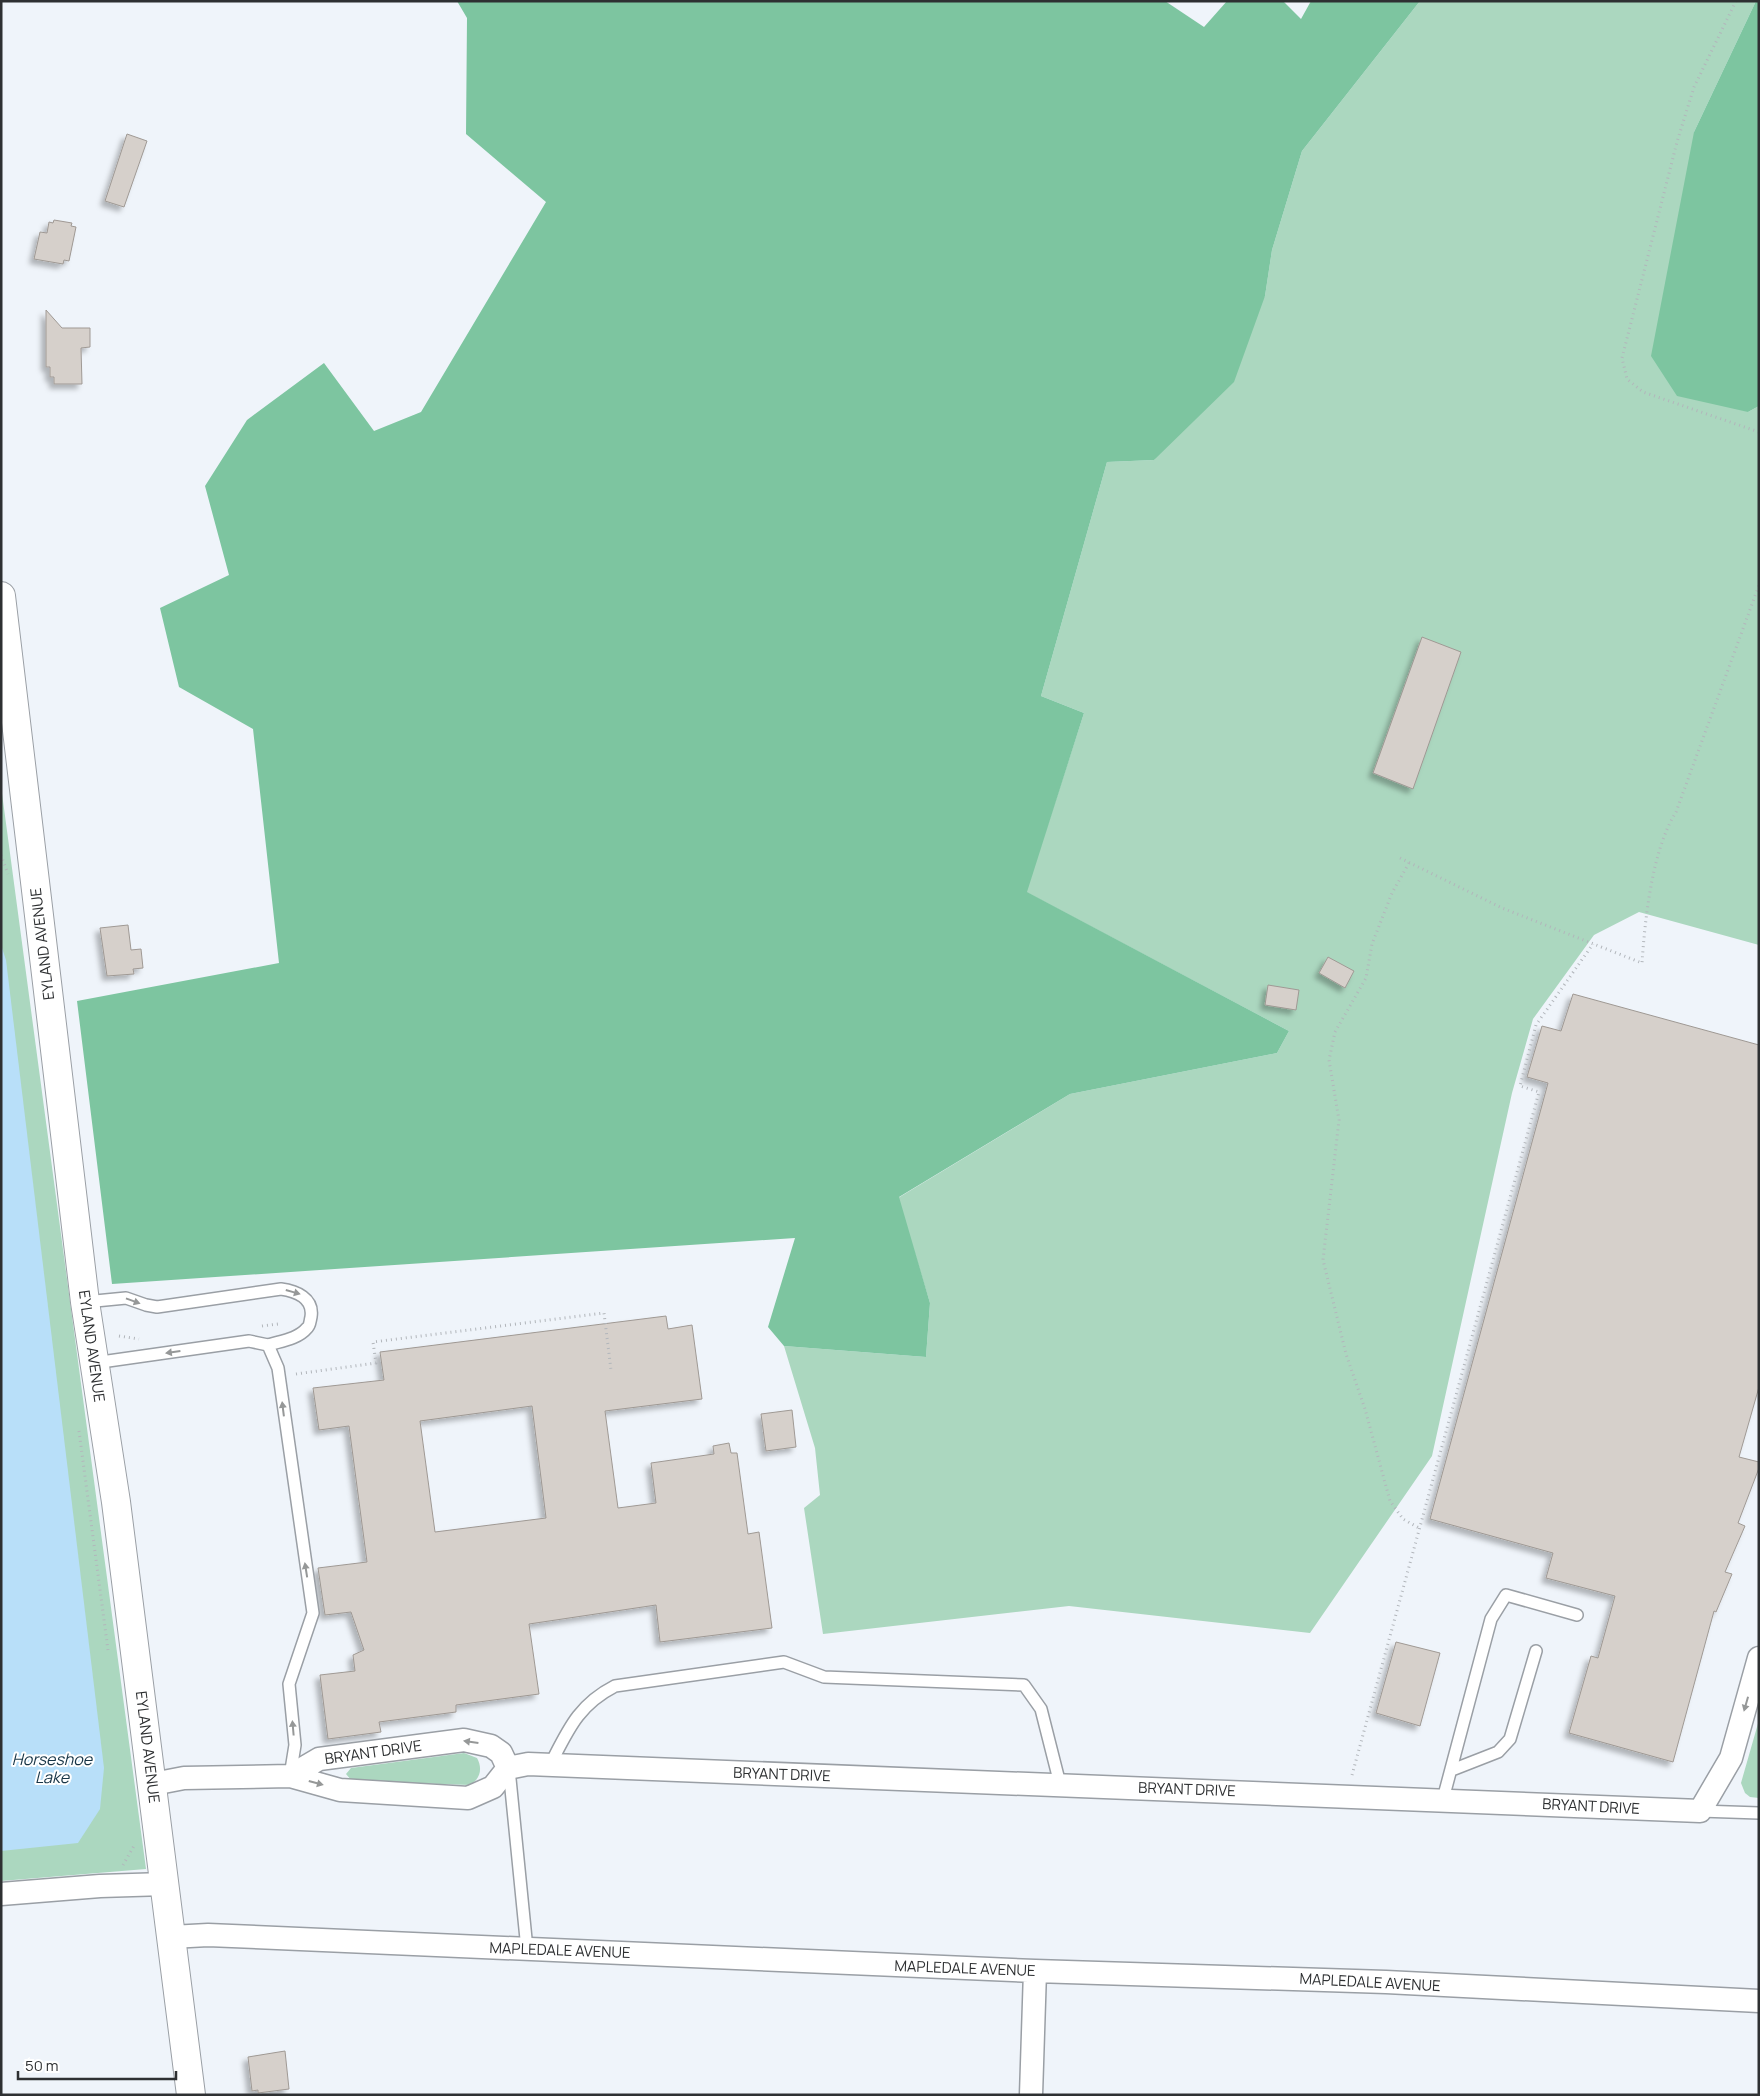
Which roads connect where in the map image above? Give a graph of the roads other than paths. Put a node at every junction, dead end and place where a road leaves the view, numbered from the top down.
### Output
1 (1, 596) edge
2 (85, 1302) junction
3 (268, 1345) junction
4 (94, 1363) junction
5 (1577, 1615) dead end
6 (1536, 1652) dead end
7 (1759, 1658) edge
8 (550, 1765) junction
9 (508, 1768) junction
10 (1452, 1770) junction
11 (290, 1776) junction
12 (153, 1784) junction
13 (1060, 1784) junction
14 (1443, 1799) junction
15 (1700, 1811) junction
16 (1759, 1813) edge
17 (165, 1884) junction
18 (1, 1894) edge
19 (171, 1937) junction
20 (527, 1949) junction
21 (1035, 1971) junction
22 (1759, 2001) edge
23 (191, 2095) edge
24 (1031, 2095) edge

1 - 2 street, EYLAND AVENUE
2 -> 3 lane
2 - 4 street, EYLAND AVENUE
3 -> 4 lane
11 -> 3 lane
4 - 12 street, EYLAND AVENUE
5 - 10 lane
6 - 10 lane
7 -> 15 street
8 - 9 street, BRYANT DRIVE
8 - 13 street, BRYANT DRIVE
8 - 13 lane
11 -> 9 street, BRYANT DRIVE
9 -> 11 street, BRYANT DRIVE
9 - 20 lane
10 - 14 lane
11 - 12 street, BRYANT DRIVE
12 - 17 street, EYLAND AVENUE
13 - 14 street, BRYANT DRIVE
14 - 15 street, BRYANT DRIVE
15 - 16 lane
17 - 18 street
17 - 19 street, EYLAND AVENUE
19 - 20 street, MAPLEDALE AVENUE
19 - 23 street, EYLAND AVENUE
20 - 21 street, MAPLEDALE AVENUE
21 - 22 street, MAPLEDALE AVENUE
21 - 24 street

